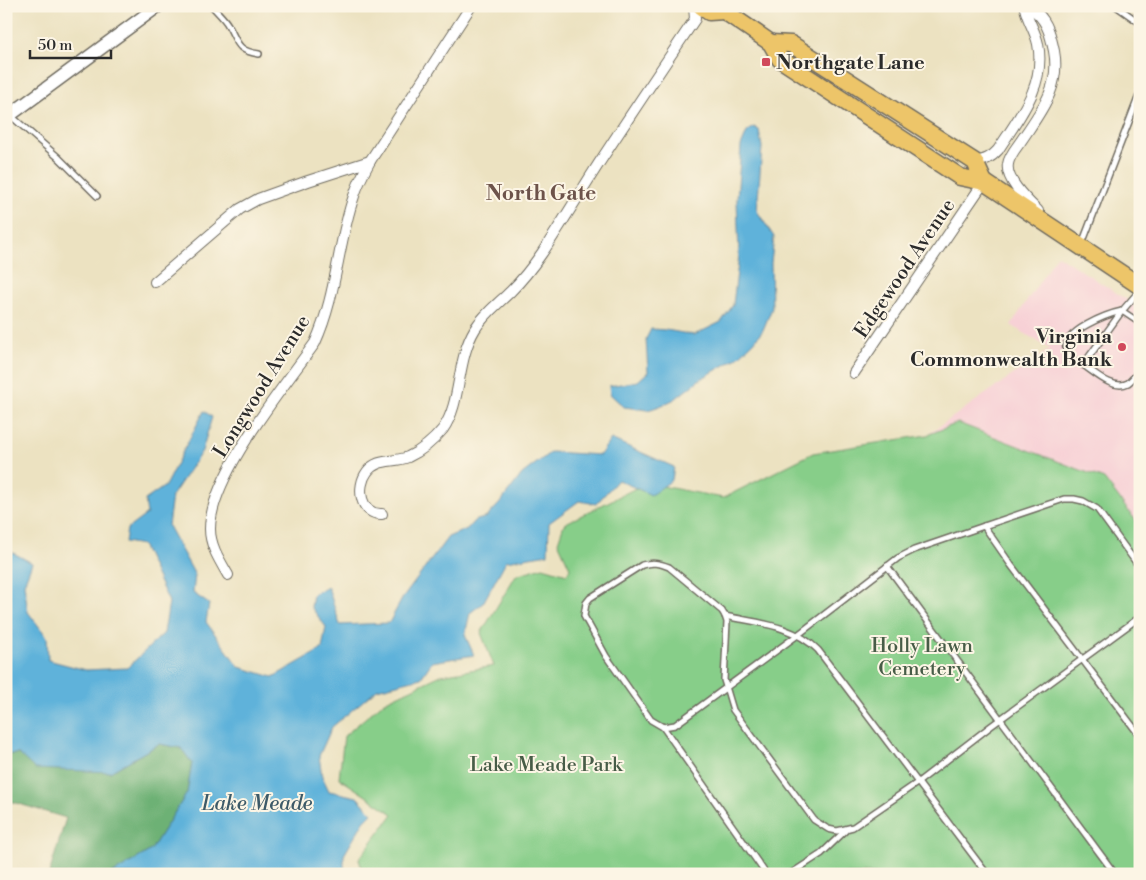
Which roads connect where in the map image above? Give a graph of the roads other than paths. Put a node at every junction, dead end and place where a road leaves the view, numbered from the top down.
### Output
1 (212, 6) edge
2 (471, 6) edge
3 (1116, 6) edge
4 (1024, 7) edge
5 (152, 8) edge
6 (708, 9) edge
7 (1140, 23) edge
8 (770, 42) junction
9 (259, 54) dead end
10 (1140, 93) edge
11 (8, 116) edge
12 (370, 161) junction
13 (975, 162) junction
14 (984, 182) junction
15 (98, 196) dead end
16 (1058, 232) junction
17 (1081, 248) junction
18 (155, 282) dead end
19 (1140, 286) edge
20 (1140, 290) edge
21 (1122, 311) junction
22 (1140, 323) edge
23 (1083, 365) junction
24 (1140, 371) edge
25 (854, 373) dead end
26 (382, 514) dead end
27 (984, 526) junction
28 (886, 566) junction
29 (1140, 568) edge
30 (228, 575) dead end
31 (725, 616) junction
32 (1140, 617) edge
33 (799, 634) junction
34 (1082, 659) junction
35 (725, 689) junction
36 (1001, 719) junction
37 (663, 727) junction
38 (1140, 736) edge
39 (917, 783) junction
40 (846, 830) junction
41 (766, 874) edge
42 (790, 874) edge
43 (986, 874) edge
44 (1115, 874) edge

1 - 9 lane
2 - 12 street, Longwood Avenue
3 - 7 lane
4 - 13 street
4 - 16 street
5 - 11 street
6 - 8 main road
6 - 26 street
8 - 13 main road
8 - 14 main road
10 - 17 lane
11 - 15 lane
12 - 18 street
12 - 30 street, Longwood Avenue
13 - 14 main road
14 - 16 main road
14 - 25 street, Edgewood Avenue
16 - 17 main road
17 - 19 main road
20 - 21 lane
21 - 22 lane
21 - 23 lane
21 - 23 lane
23 - 24 lane
27 - 28 lane
27 - 29 lane
27 - 34 lane
28 - 33 lane
28 - 36 lane
31 - 33 lane
31 - 35 lane
31 - 37 lane
32 - 34 lane
33 - 35 lane
33 - 39 lane
34 - 36 lane
34 - 38 lane
35 - 37 lane
35 - 40 lane
36 - 39 lane
36 - 44 lane
37 - 41 lane
39 - 40 lane
39 - 43 lane
40 - 42 lane

